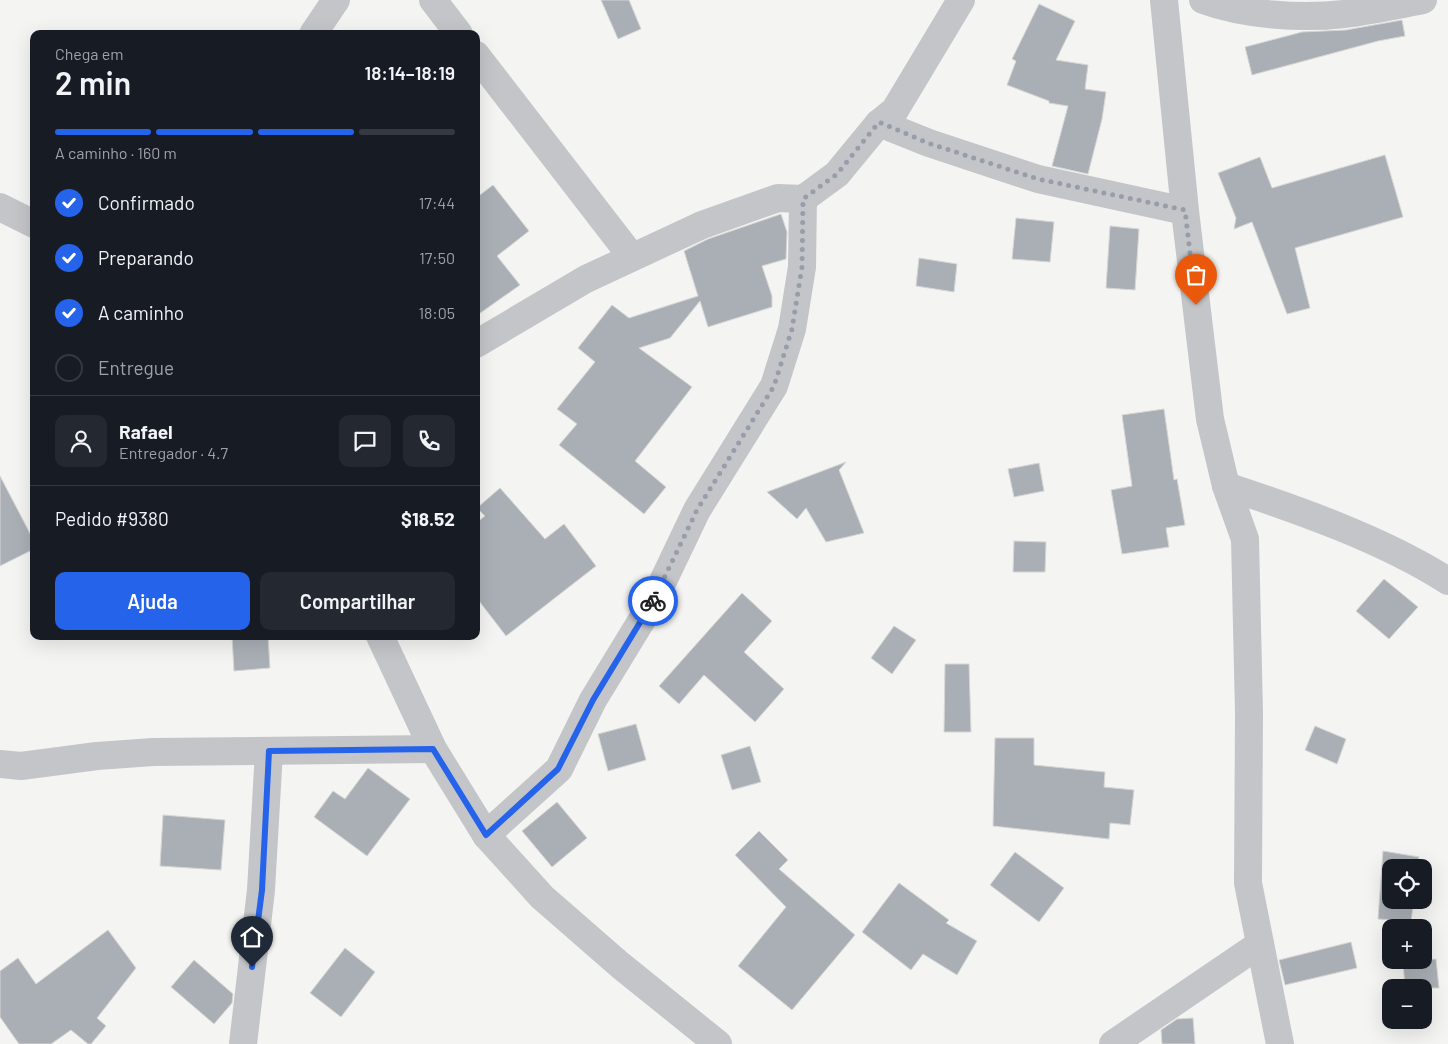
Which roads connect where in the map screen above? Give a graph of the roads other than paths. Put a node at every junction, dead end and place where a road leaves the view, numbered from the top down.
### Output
1 (336, 0) edge
2 (433, 0) edge
3 (961, 0) edge
4 (1164, 0) edge
5 (1203, 0) edge
6 (1423, 0) edge
7 (316, 30) edge
8 (456, 30) edge
9 (480, 61) edge
10 (879, 122) junction
11 (803, 199) junction
12 (0, 207) edge
13 (1185, 210) junction
14 (30, 222) edge
15 (632, 257) junction
16 (480, 342) edge
17 (1226, 486) junction
18 (1448, 581) edge
19 (382, 640) edge
20 (433, 749) junction
21 (269, 751) junction
22 (0, 764) edge
23 (486, 835) junction
24 (1260, 944) junction
25 (243, 1044) edge
26 (718, 1044) edge
27 (1113, 1044) edge
28 (1280, 1044) edge

1 - 7 street
2 - 8 street
3 - 10 street
4 - 13 street
5 - 6 street
9 - 15 street
10 - 11 street
10 - 13 street
11 - 15 street
11 - 23 street
12 - 14 street
13 - 17 street
15 - 16 street
17 - 18 street
17 - 24 street
19 - 20 street
20 - 21 street
20 - 23 street
21 - 22 street
21 - 25 street
23 - 26 street
24 - 27 street
24 - 28 street

